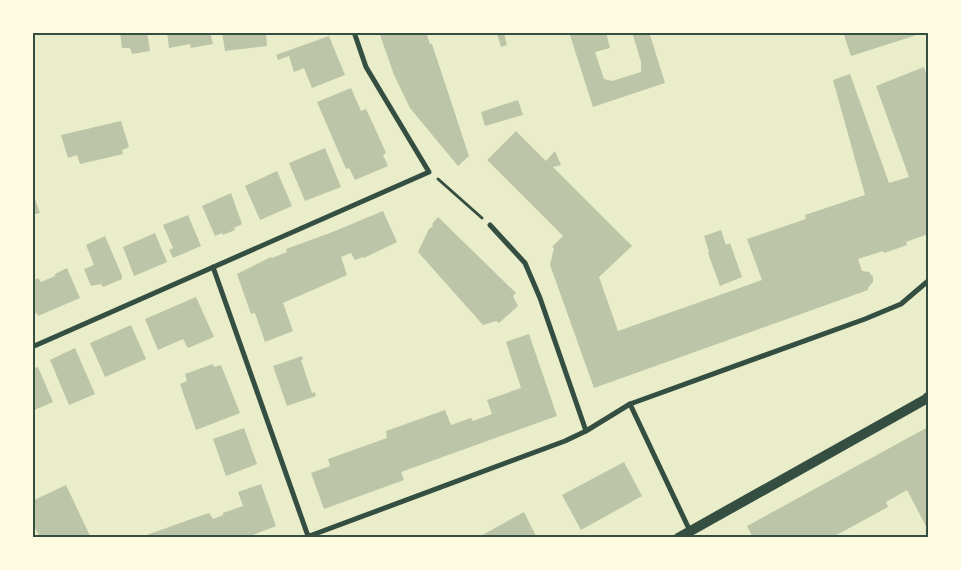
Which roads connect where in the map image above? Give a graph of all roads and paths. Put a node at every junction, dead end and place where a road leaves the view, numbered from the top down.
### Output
1 (354, 32) edge
2 (429, 172) junction
3 (490, 225) joint
4 (213, 267) junction
5 (928, 282) edge
6 (32, 347) edge
7 (928, 398) edge
8 (630, 404) junction
9 (586, 432) junction
10 (690, 531) junction
11 (306, 537) edge
12 (678, 538) edge

1 - 2 street
2 - 3 path
2 - 4 street
3 - 9 street
4 - 6 street
4 - 11 street
5 - 8 street
7 - 10 main road
8 - 9 street
8 - 10 street
9 - 11 street
10 - 12 main road

